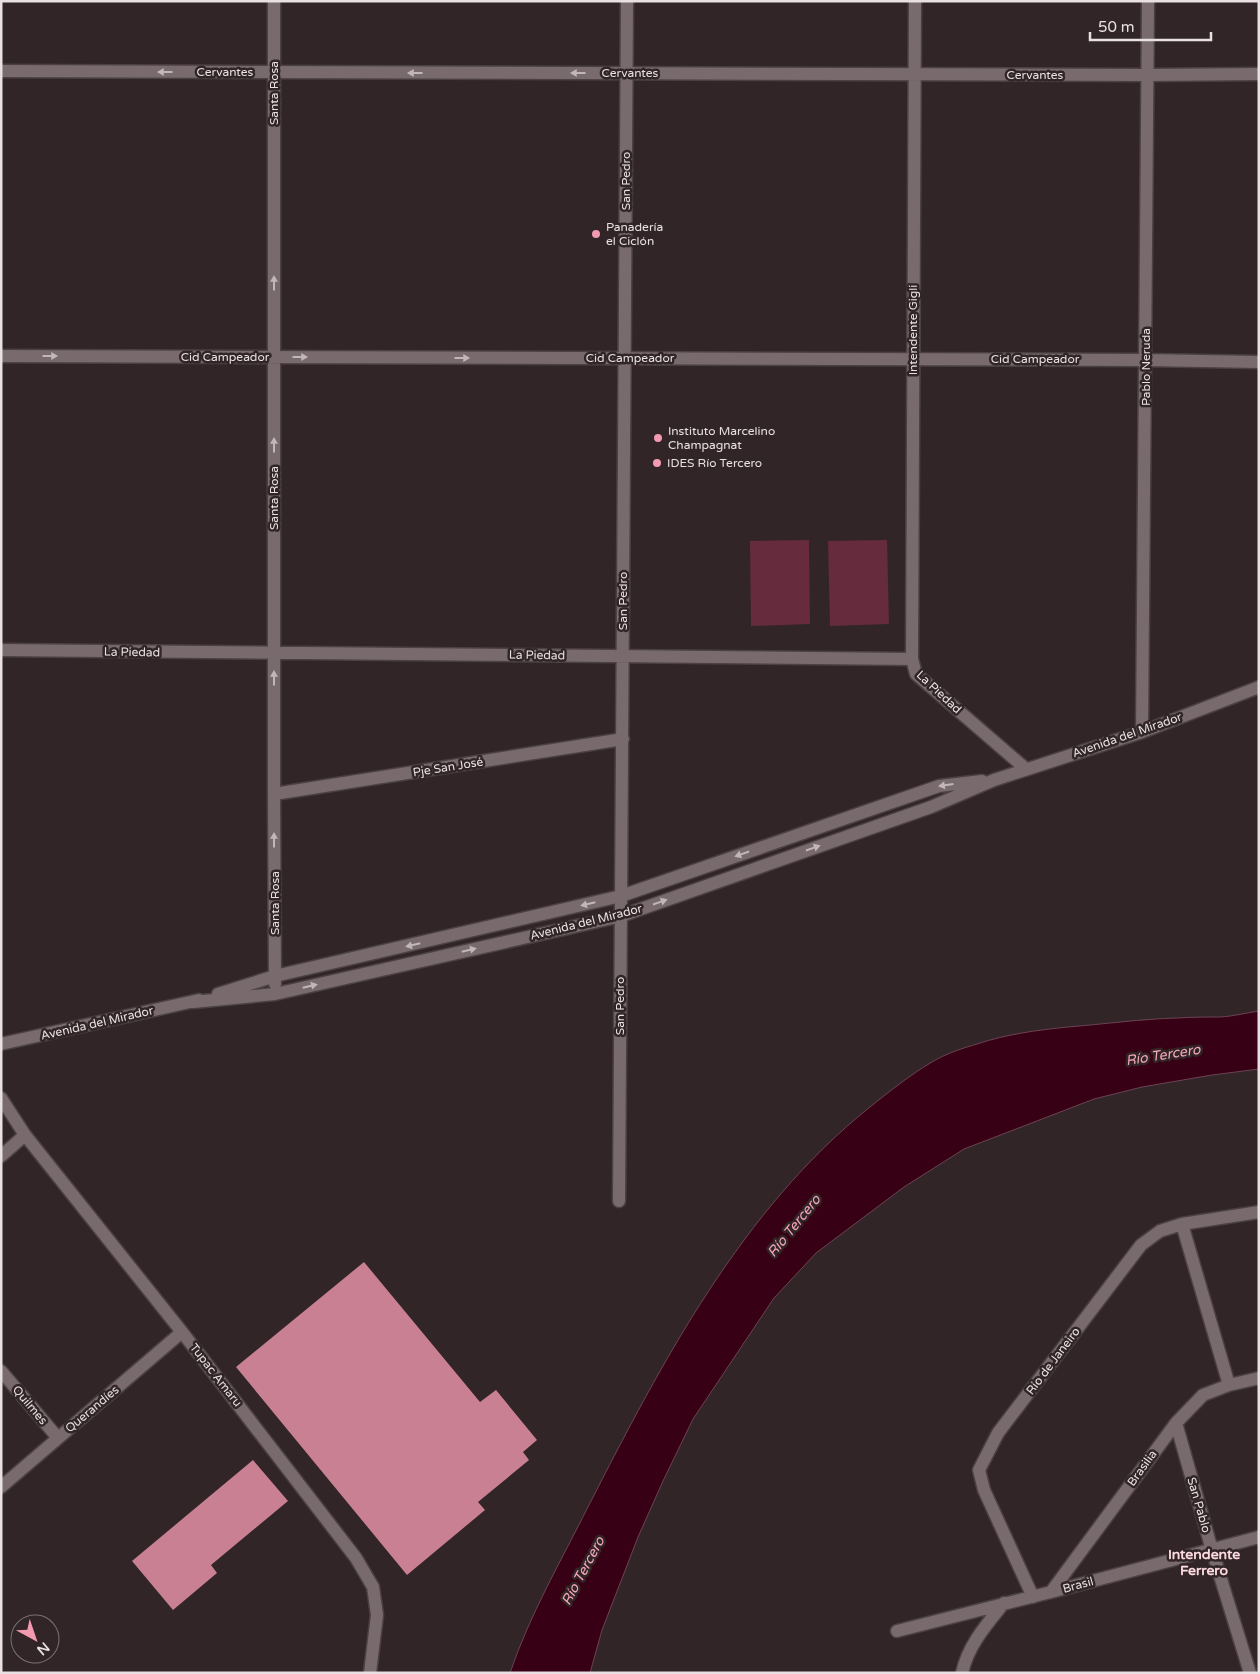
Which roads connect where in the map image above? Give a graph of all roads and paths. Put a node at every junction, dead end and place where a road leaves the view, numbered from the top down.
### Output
1 (274, 1) edge
2 (627, 1) edge
3 (915, 1) edge
4 (1148, 1) edge
5 (1, 71) edge
6 (274, 72) junction
7 (627, 73) junction
8 (914, 74) junction
9 (1259, 74) edge
10 (1147, 75) junction
11 (1, 356) edge
12 (274, 357) junction
13 (625, 358) junction
14 (913, 359) junction
15 (1146, 360) junction
16 (1259, 362) edge
17 (1, 650) edge
18 (274, 653) junction
19 (623, 656) junction
20 (912, 659) junction
21 (1259, 687) edge
22 (1142, 732) junction
23 (623, 740) junction
24 (1026, 769) junction
25 (994, 780) junction
26 (274, 794) junction
27 (621, 896) junction
28 (621, 916) junction
29 (275, 976) junction
30 (275, 994) junction
31 (193, 1002) junction
32 (1, 1044) edge
33 (1, 1098) edge
34 (25, 1135) junction
35 (1, 1156) edge
36 (619, 1201) dead end
37 (1259, 1212) edge
38 (1182, 1224) junction
39 (182, 1332) junction
40 (1, 1371) edge
41 (1259, 1378) edge
42 (1229, 1385) junction
43 (1176, 1422) junction
44 (58, 1438) junction
45 (1, 1487) edge
46 (1259, 1537) edge
47 (1212, 1550) junction
48 (1051, 1592) junction
49 (1033, 1597) junction
50 (1004, 1603) junction
51 (897, 1631) dead end
52 (370, 1673) edge
53 (962, 1673) edge
54 (1250, 1673) edge

1 - 6 street, Santa Rosa
2 - 7 street, San Pedro
3 - 8 street, Intendente Gigli
4 - 10 street, Pablo Neruda
6 -> 5 street, Cervantes
7 -> 6 street, Cervantes
12 -> 6 street, Santa Rosa
7 - 8 street, Cervantes
7 - 13 street, San Pedro
8 - 10 street, Cervantes
8 - 14 street, Intendente Gigli
9 - 10 street, Cervantes
10 - 15 street, Pablo Neruda
11 -> 12 street, Cid Campeador
12 -> 13 street, Cid Campeador
18 -> 12 street, Santa Rosa
13 - 14 street, Cid Campeador
13 - 19 street, San Pedro
14 - 15 street, Cid Campeador
14 - 20 street, Intendente Gigli
15 - 16 street, Cid Campeador
15 - 22 street, Pablo Neruda
17 - 18 street, La Piedad
18 - 19 street, La Piedad
26 -> 18 street, Santa Rosa
19 - 20 street, La Piedad
19 - 23 street, San Pedro
20 - 24 street, La Piedad
21 - 22 street, Avenida del Mirador
22 - 24 street, Avenida del Mirador
23 - 26 street, Pje San José
23 - 27 street, San Pedro
24 - 25 street, Avenida del Mirador
25 -> 27 street, Avenida del Mirador
28 -> 25 street, Avenida del Mirador
29 -> 26 street, Santa Rosa
27 - 28 street, San Pedro
27 -> 29 street, Avenida del Mirador
30 -> 28 street, Avenida del Mirador
28 - 36 street, San Pedro
29 - 30 street, Santa Rosa
29 - 31 street, Avenida del Mirador
30 - 31 street, Avenida del Mirador
31 - 32 street, Avenida del Mirador
33 - 34 street, Tupac Amaru
34 - 35 street
34 - 39 street, Tupac Amaru
37 - 38 street, Río de Janeiro
38 - 42 street
38 - 49 street, Río de Janeiro
39 - 44 street, Querandíes
39 - 52 street, Tupac Amaru
40 - 44 street, Quilmes
41 - 42 street, Brasilia
42 - 43 street, Brasilia
43 - 47 street, San Pablo
43 - 48 street, Brasilia
44 - 45 street, Querandíes
46 - 47 street, Brasil
47 - 48 street, Brasil
47 - 54 street, San Pablo
48 - 49 street, Brasil
49 - 50 street, Brasil
50 - 51 street, Brasil
50 - 53 street

